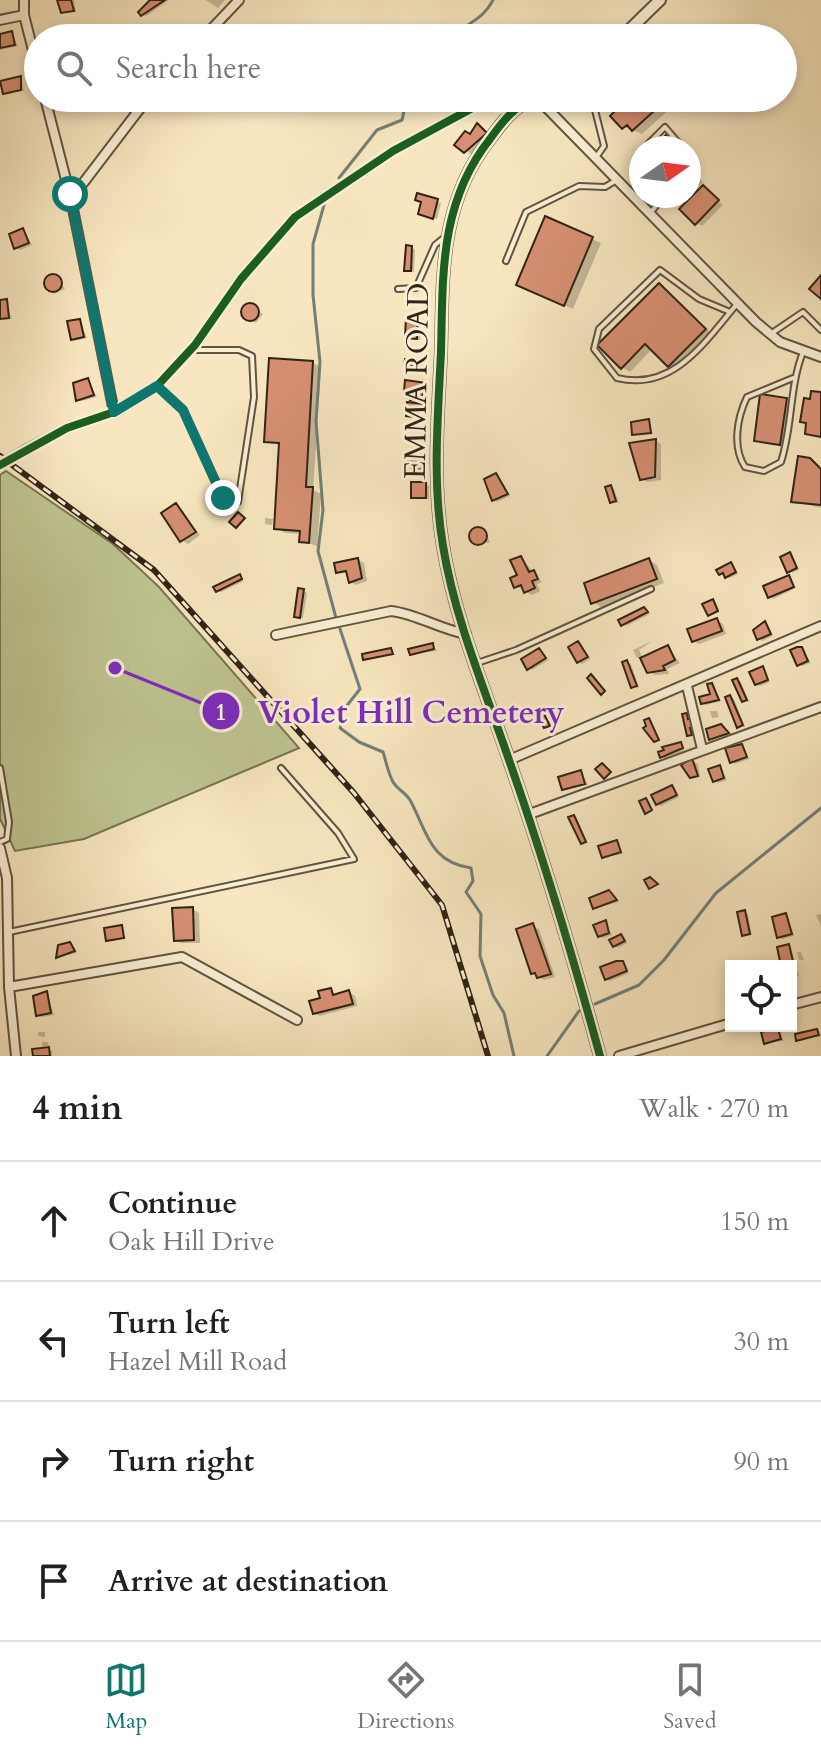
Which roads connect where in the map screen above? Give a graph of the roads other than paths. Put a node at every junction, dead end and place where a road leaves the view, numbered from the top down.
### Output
1 (239, 0) edge
2 (660, 0) edge
3 (25, 1) edge
4 (24, 15) junction
5 (0, 20) edge
6 (26, 24) edge
7 (216, 24) edge
8 (635, 24) edge
9 (49, 112) edge
10 (137, 112) edge
11 (465, 112) edge
12 (511, 112) edge
13 (549, 112) edge
14 (596, 112) edge
15 (656, 136) edge
16 (673, 136) edge
17 (596, 158) junction
18 (617, 179) junction
19 (71, 199) junction
20 (654, 208) edge
21 (649, 213) junction
22 (446, 236) junction
23 (506, 261) dead end
24 (398, 289) dead end
25 (737, 304) junction
26 (730, 312) junction
27 (821, 330) edge
28 (770, 334) junction
29 (191, 349) junction
30 (803, 352) junction
31 (821, 357) edge
32 (793, 378) junction
33 (157, 386) junction
34 (114, 412) junction
35 (0, 465) edge
36 (651, 589) dead end
37 (821, 626) edge
38 (466, 634) junction
39 (276, 635) dead end
40 (475, 664) junction
41 (687, 686) junction
42 (821, 707) edge
43 (702, 749) junction
44 (509, 760) junction
45 (0, 768) edge
46 (281, 768) dead end
47 (527, 815) junction
48 (0, 842) edge
49 (0, 848) edge
50 (9, 932) junction
51 (9, 987) junction
52 (821, 997) edge
53 (797, 1003) edge
54 (297, 1020) dead end
55 (725, 1025) edge
56 (16, 1056) edge
57 (600, 1056) edge
58 (619, 1056) edge

1 - 7 street
2 - 8 street
3 - 4 street
4 - 5 street
4 - 6 street
9 - 19 street
10 - 19 street
11 - 29 street
12 - 22 street, EMMA ROAD
13 - 17 street
14 - 17 lane
15 - 16 lane
17 - 18 street
18 - 21 street
18 - 23 lane
19 - 34 street
20 - 21 lane
21 - 25 street
22 - 24 lane
22 - 38 street, EMMA ROAD
25 - 26 lane
25 - 28 street
26 - 26 lane
27 - 28 lane
28 - 30 street
29 - 33 street
29 - 33 lane
30 - 31 street
30 - 32 lane
32 - 32 lane
33 - 34 street
34 - 35 street, bridge
36 - 40 lane
37 - 41 street
38 - 39 street
38 - 40 street, EMMA ROAD
40 - 44 street, EMMA ROAD
41 - 43 street
41 - 44 street
42 - 43 street
43 - 47 street
44 - 47 street, EMMA ROAD
45 - 48 lane
46 - 50 lane
47 - 57 street, EMMA ROAD
49 - 50 street
50 - 51 street
51 - 54 street
51 - 56 street
52 - 53 street
55 - 58 street

